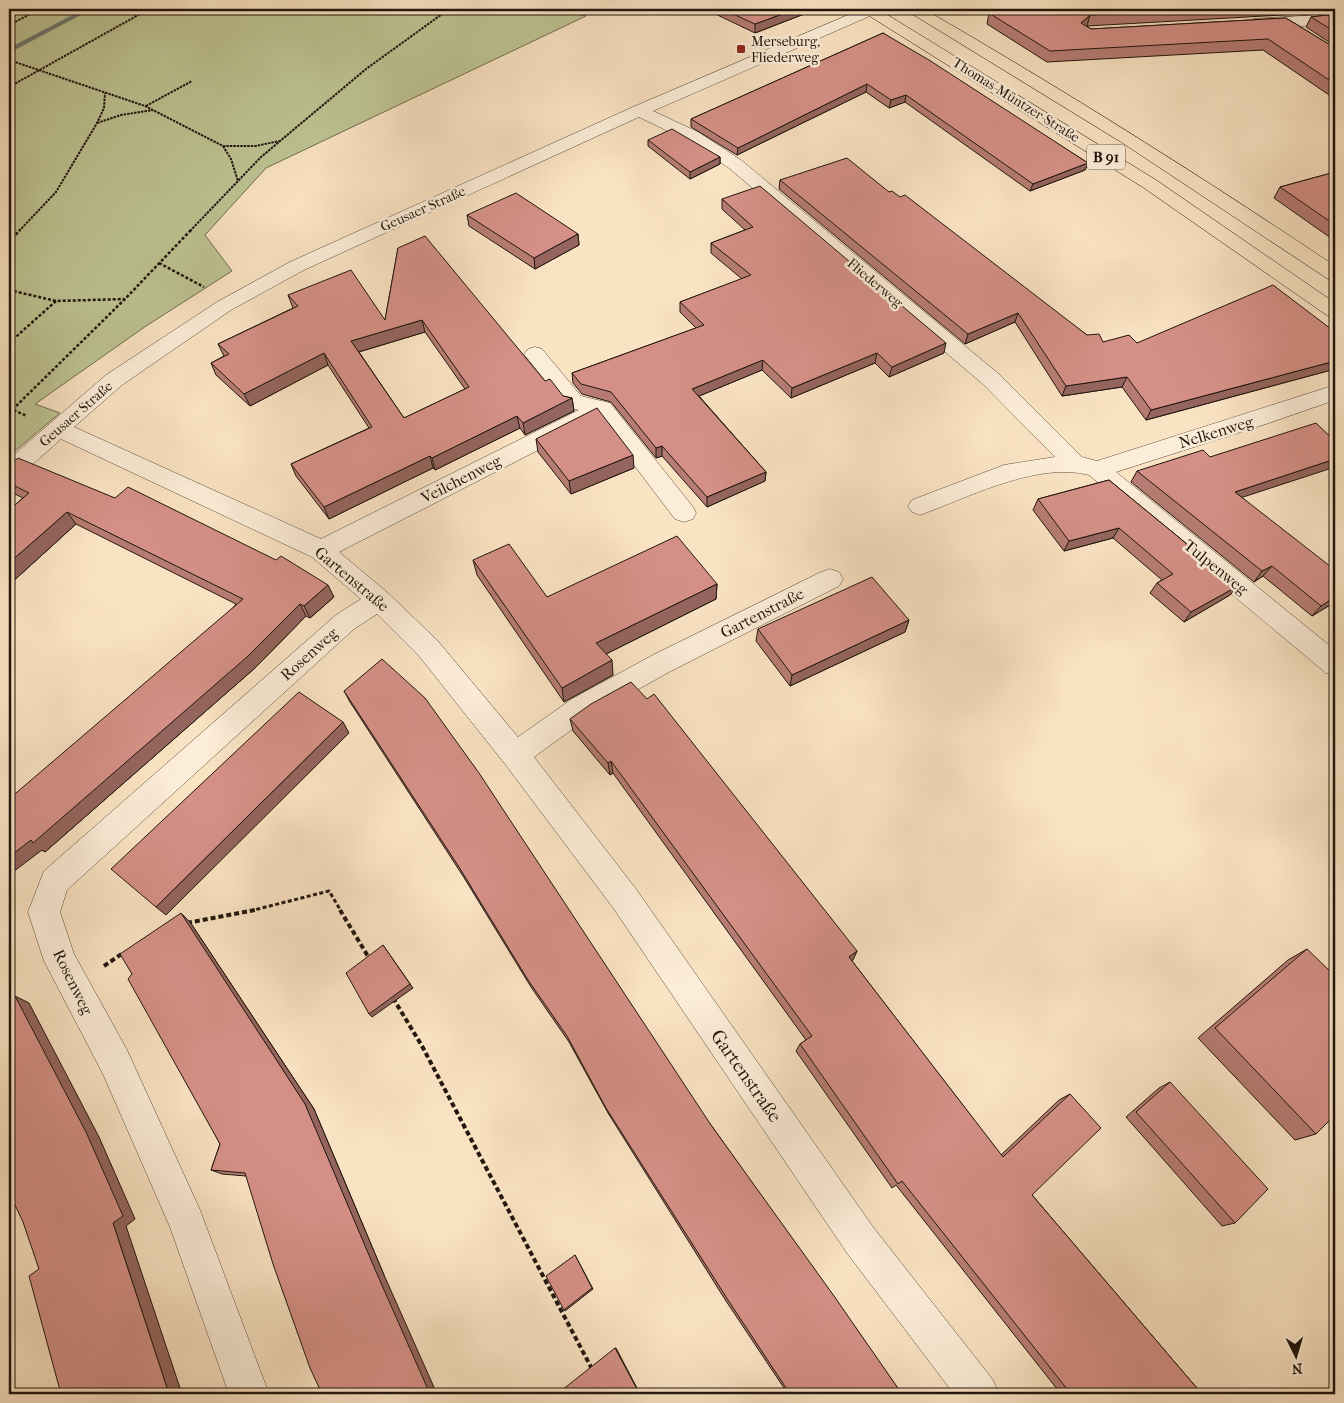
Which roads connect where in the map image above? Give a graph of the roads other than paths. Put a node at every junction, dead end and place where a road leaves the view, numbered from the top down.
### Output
1 (871, 9) edge
2 (914, 9) edge
3 (1335, 19) edge
4 (1284, 22) junction
5 (1234, 25) edge
6 (1306, 36) edge
7 (639, 111) junction
8 (1335, 275) edge
9 (1335, 312) edge
10 (534, 354) dead end
11 (1335, 392) edge
12 (602, 408) junction
13 (58, 430) junction
14 (1085, 466) junction
15 (9, 472) edge
16 (920, 506) dead end
17 (684, 513) dead end
18 (321, 550) junction
19 (830, 579) dead end
20 (379, 600) junction
21 (1335, 665) edge
22 (515, 755) junction
23 (249, 1394) edge
24 (979, 1394) edge

1 - 7 street, Geusaer Straße
1 - 9 main road, Thomas-Müntzer-Straße / B 91
2 - 8 main road, Thomas-Müntzer-Straße / B 91
3 - 4 street
4 - 5 street
4 - 6 street
7 - 13 street, Geusaer Straße
7 - 14 street, Fliederweg
10 - 12 street
11 - 14 street, Nelkenweg
12 - 17 street
12 - 18 street, Veilchenweg
13 - 15 street, Geusaer Straße
13 - 18 street, Gartenstraße
14 - 16 street, Nelkenweg
14 - 21 street, Tulpenweg
18 - 20 street, Gartenstraße
19 - 22 street, Gartenstraße
20 - 22 street, Gartenstraße
20 - 23 street, Rosenweg
22 - 24 street, Gartenstraße

